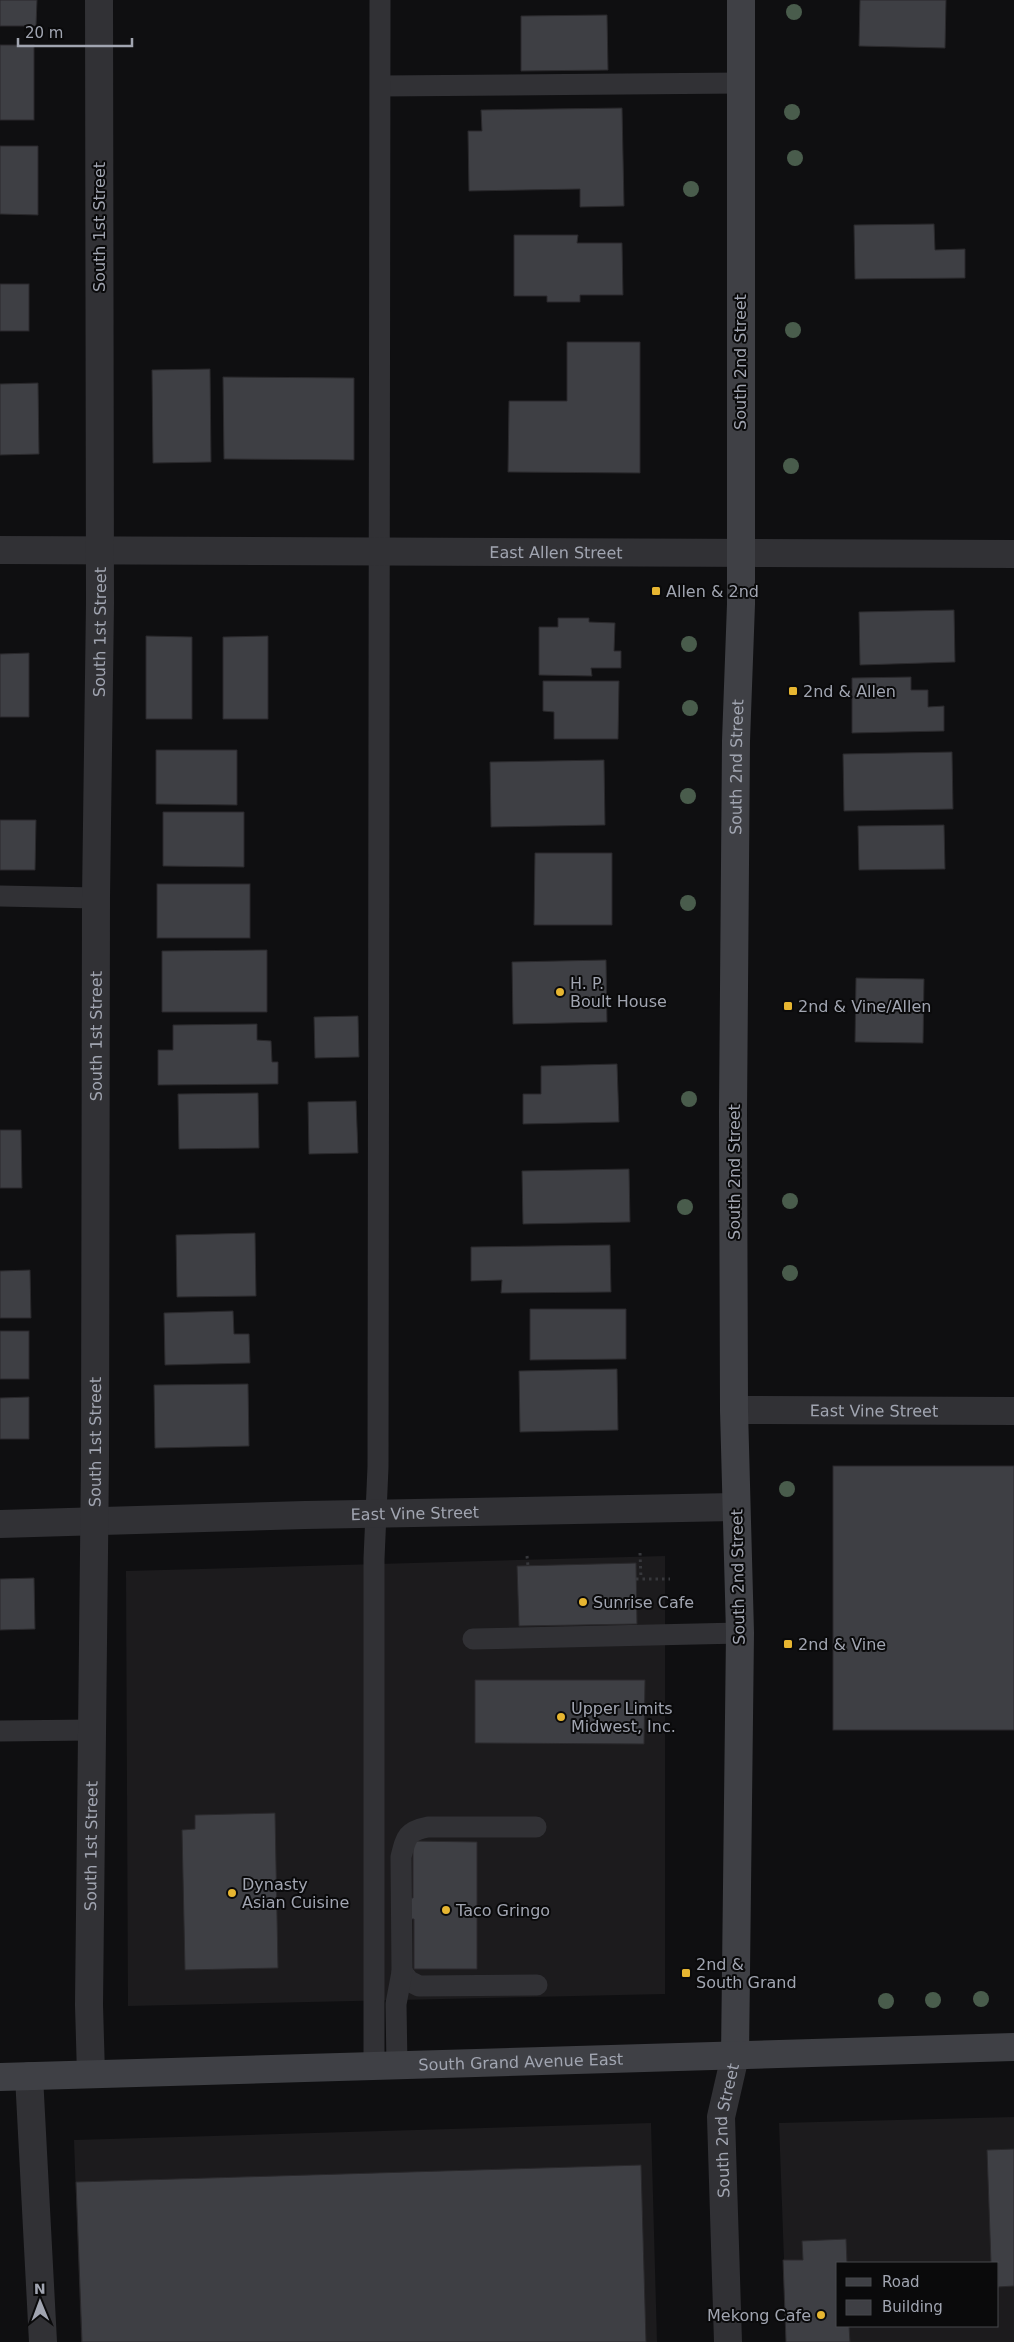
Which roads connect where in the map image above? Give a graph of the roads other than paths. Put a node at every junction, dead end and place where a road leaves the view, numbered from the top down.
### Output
1 (99, 0) edge
2 (380, 0) edge
3 (741, 0) edge
4 (741, 83) junction
5 (381, 86) junction
6 (0, 550) edge
7 (99, 551) junction
8 (380, 551) junction
9 (740, 553) junction
10 (1014, 554) edge
11 (0, 896) edge
12 (96, 898) junction
13 (734, 1410) junction
14 (1014, 1410) edge
15 (736, 1507) junction
16 (376, 1514) junction
17 (94, 1521) junction
18 (0, 1524) edge
19 (740, 1633) junction
20 (473, 1639) dead end
21 (91, 1730) junction
22 (0, 1731) edge
23 (536, 1827) dead end
24 (402, 1972) junction
25 (537, 1985) dead end
26 (1014, 2047) edge
27 (735, 2056) junction
28 (385, 2066) junction
29 (91, 2074) junction
30 (29, 2076) junction
31 (0, 2077) edge
32 (43, 2342) edge
33 (728, 2342) edge

1 - 7 street, South 1st Street
2 - 5 lane
3 - 4 main road, South 2nd Street
4 - 5 lane
4 - 9 main road, South 2nd Street
5 - 8 lane
6 - 7 street, East Allen Street
7 - 8 street, East Allen Street
7 - 12 street, South 1st Street
8 - 9 street, East Allen Street
8 - 16 lane
9 - 10 street, East Allen Street
9 - 13 main road, South 2nd Street
11 - 12 lane
12 - 17 street, South 1st Street
13 - 14 street, East Vine Street
13 - 15 main road, South 2nd Street
15 - 16 street, East Vine Street
15 - 19 main road, South 2nd Street
16 - 17 street, East Vine Street
16 - 28 lane
17 - 18 street, East Vine Street
17 - 21 street, South 1st Street
19 - 20 lane
19 - 27 main road, South 2nd Street
21 - 22 lane
21 - 29 street, South 1st Street
23 - 24 lane
24 - 25 lane
24 - 28 lane
26 - 27 main road, South Grand Avenue East
27 - 28 main road, South Grand Avenue East
27 - 33 street, South 2nd Street
28 - 29 main road, South Grand Avenue East
29 - 30 main road, South Grand Avenue East
30 - 31 main road, South Grand Avenue East
30 - 32 street

